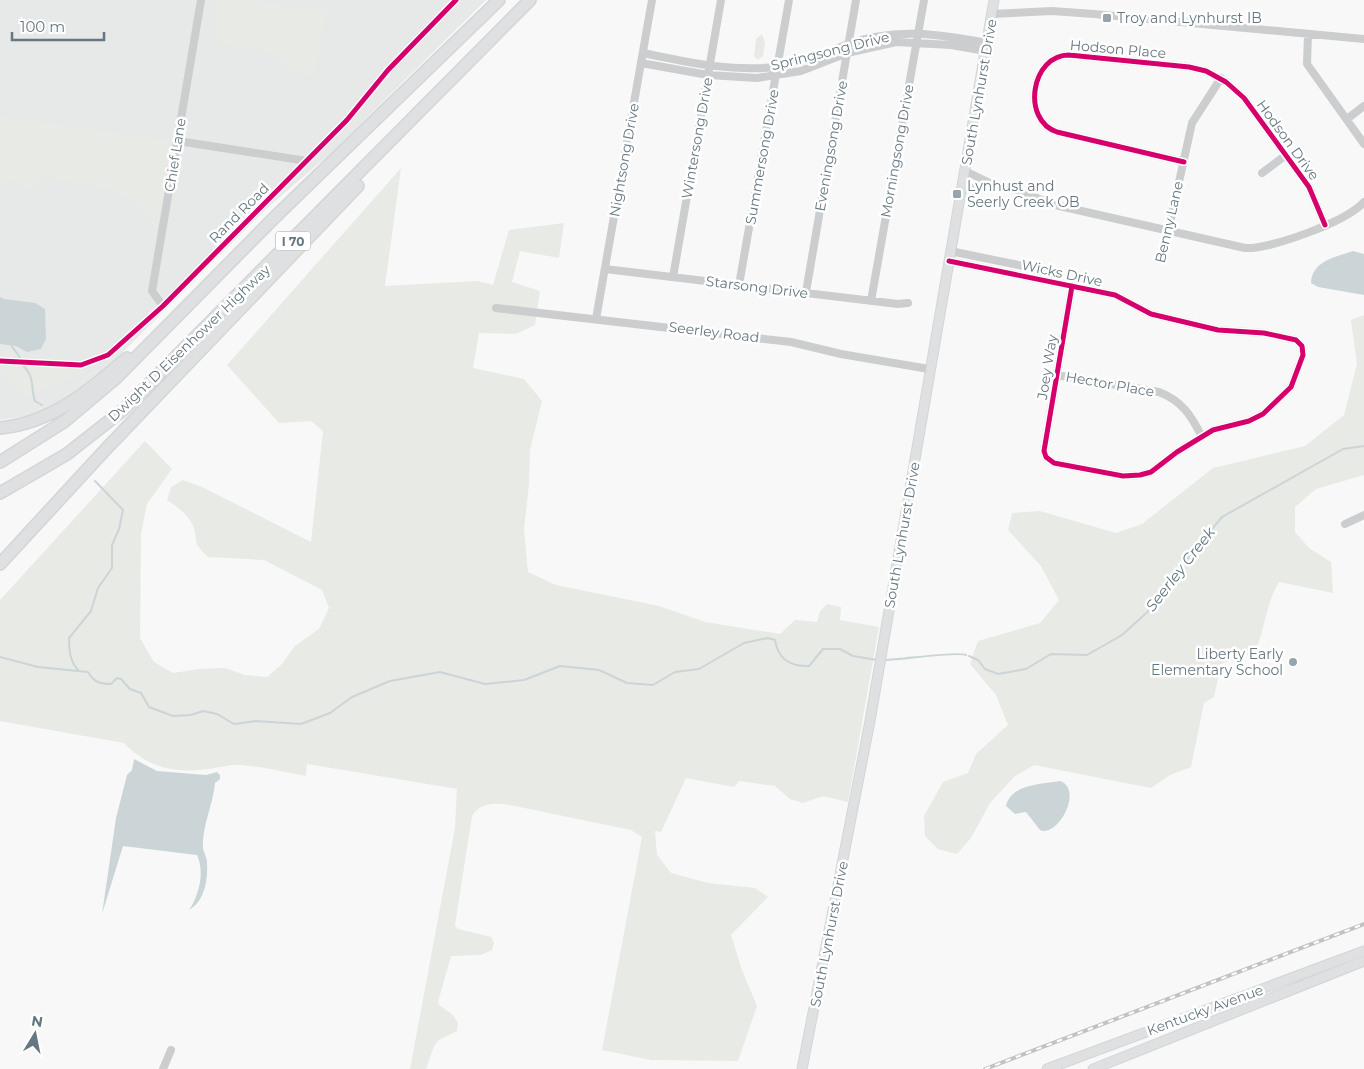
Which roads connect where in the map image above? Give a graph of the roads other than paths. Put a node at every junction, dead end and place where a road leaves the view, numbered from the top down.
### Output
1 (201, 0) edge
2 (456, 0) edge
3 (499, 0) edge
4 (530, 0) edge
5 (652, 0) edge
6 (721, 0) edge
7 (788, 0) edge
8 (856, 0) edge
9 (924, 0) edge
10 (994, 0) edge
11 (992, 14) junction
12 (918, 32) junction
13 (1308, 34) junction
14 (1364, 40) edge
15 (917, 42) junction
16 (849, 44) junction
17 (986, 47) junction
18 (643, 53) junction
19 (847, 53) junction
20 (641, 63) junction
21 (709, 66) junction
22 (777, 71) junction
23 (708, 75) junction
24 (1221, 78) junction
25 (443, 89) junction
26 (1364, 106) edge
27 (1347, 119) junction
28 (178, 141) junction
29 (1364, 144) edge
30 (1286, 154) junction
31 (307, 161) junction
32 (1184, 162) junction
33 (965, 171) junction
34 (1262, 173) dead end
35 (992, 184) junction
36 (962, 190) junction
37 (1364, 202) edge
38 (1325, 225) junction
39 (1168, 230) junction
40 (950, 256) junction
41 (1162, 259) dead end
42 (605, 269) junction
43 (673, 277) junction
44 (739, 284) junction
45 (1072, 286) junction
46 (806, 292) junction
47 (870, 301) junction
48 (908, 303) dead end
49 (163, 306) junction
50 (496, 308) dead end
51 (180, 313) junction
52 (596, 319) junction
53 (0, 361) edge
54 (929, 369) junction
55 (1056, 374) junction
56 (0, 428) edge
57 (1202, 436) junction
58 (0, 462) edge
59 (0, 493) edge
60 (1364, 515) edge
61 (1345, 524) dead end
62 (0, 564) edge
63 (1364, 950) edge
64 (1364, 961) edge
65 (171, 1050) dead end
66 (163, 1069) edge
67 (802, 1069) edge
68 (1047, 1069) edge
69 (1094, 1069) edge

1 - 28 street, Chief Lane
2 - 31 street, Rand Road
3 - 51 highway, Dwight D Eisenhower Highway / I 70
4 - 25 highway, Dwight D Eisenhower Highway / I 70
5 - 18 street, Nightsong Drive
6 - 21 street, Wintersong Drive
7 - 22 street, Summersong Drive
8 - 16 street, Eveningsong Drive
9 - 12 street, Morningsong Drive
10 - 11 main road, South Lynhurst Drive
11 - 13 street
11 - 17 main road, South Lynhurst Drive
12 - 15 street, Morningsong Drive
12 - 16 street, Springsong Drive
12 - 17 street, Springsong Drive
13 - 14 street
13 - 27 street
15 - 17 street, Springsong Drive
15 - 19 street, Springsong Drive
15 - 47 street, Morningsong Drive
16 - 19 street, Eveningsong Drive
16 - 22 street, Springsong Drive
17 - 33 main road, South Lynhurst Drive
18 - 20 street, Nightsong Drive
18 - 21 street, Springsong Drive
19 - 22 street, Springsong Drive
19 - 46 street, Eveningsong Drive
20 - 23 street, Springsong Drive
20 - 42 street, Nightsong Drive
21 - 22 street, Springsong Drive
21 - 23 street, Wintersong Drive
22 - 23 street, Springsong Drive
22 - 44 street, Summersong Drive
23 - 43 street, Wintersong Drive
24 - 30 street, Hodson Drive
24 - 32 street, Benny Lane
24 - 32 street, Hodson Place
25 - 59 highway, Dwight D Eisenhower Highway / I 70
25 - 62 highway
26 - 27 street
27 - 29 street
28 - 31 street
28 - 49 street, Chief Lane
30 - 34 street
30 - 38 street, Hodson Drive
31 - 49 street, Rand Road
32 - 39 street, Benny Lane
33 - 35 street
33 - 36 main road, South Lynhurst Drive
35 - 36 street
35 - 39 street
36 - 40 main road, South Lynhurst Drive
37 - 38 street
38 - 39 street
39 - 41 street, Benny Lane
40 - 45 street, Wicks Drive
40 - 54 main road, South Lynhurst Drive
42 - 43 street, Starsong Drive
42 - 52 street, Nightsong Drive
43 - 44 street, Starsong Drive
44 - 46 street, Starsong Drive
45 - 55 street, Joey Way
45 - 57 street, Wicks Drive
46 - 47 street, Starsong Drive
47 - 48 street, Starsong Drive
49 - 53 street, Rand Road
50 - 52 street, Seerley Road
51 - 56 highway
51 - 58 highway, Dwight D Eisenhower Highway / I 70
52 - 54 street, Seerley Road
54 - 67 main road, South Lynhurst Drive
55 - 57 street, Hector Place
55 - 57 street, Joey Way
60 - 61 street
63 - 68 main road, Kentucky Avenue
64 - 69 main road, Kentucky Avenue
65 - 66 street

